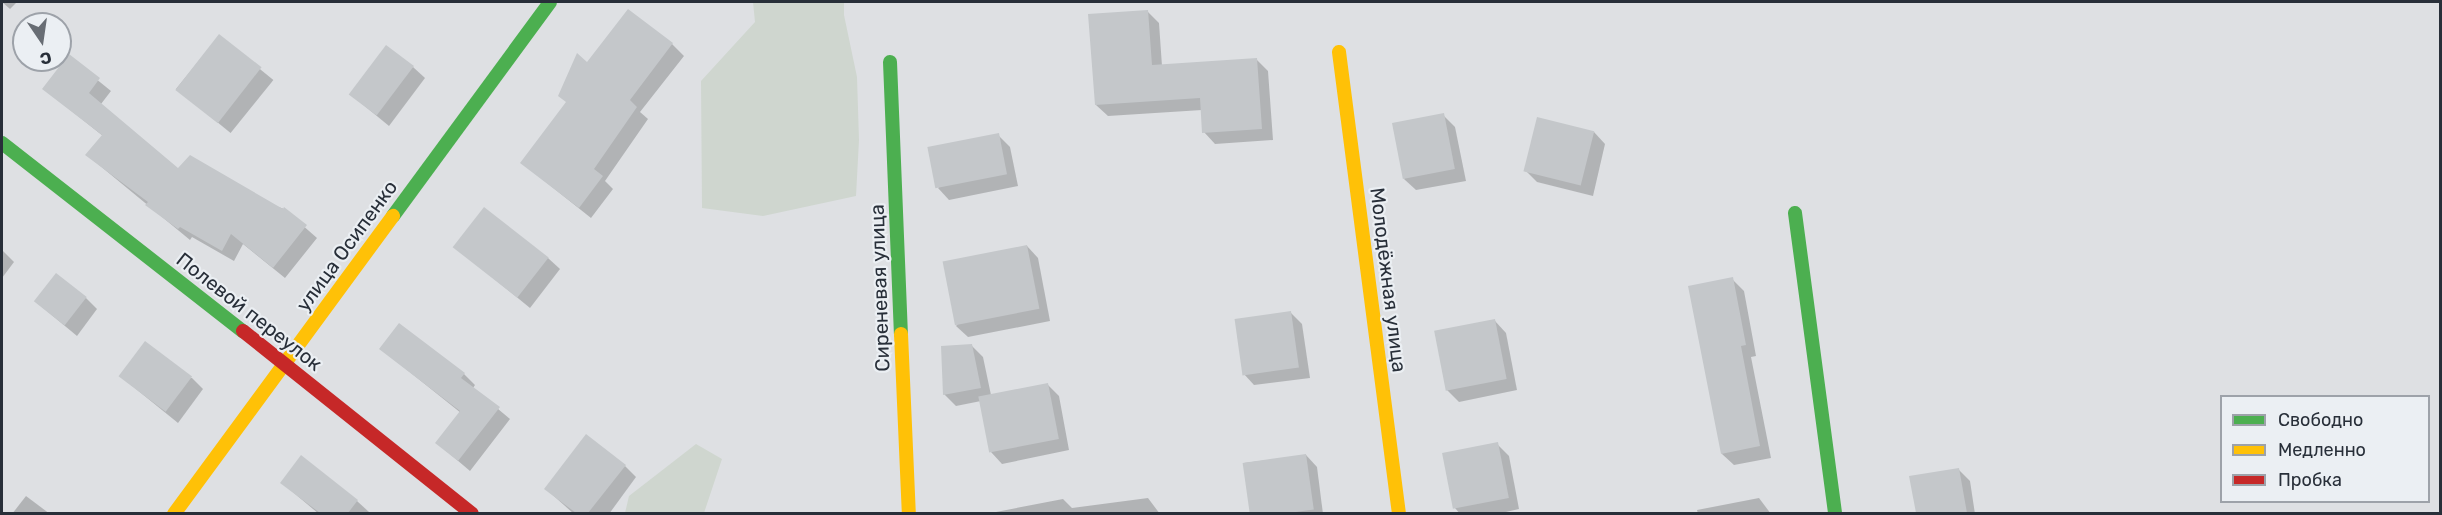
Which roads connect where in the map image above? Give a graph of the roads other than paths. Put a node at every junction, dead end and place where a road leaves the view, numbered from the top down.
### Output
1 (550, 2) edge
2 (1339, 52) dead end
3 (890, 62) dead end
4 (2, 143) edge
5 (1794, 213) dead end
6 (285, 364) junction
7 (174, 513) edge
8 (472, 513) edge
9 (909, 513) edge
10 (1399, 513) edge
11 (1835, 513) edge

1 - 6 street, улица Осипенко
2 - 10 street, Молодёжная улица
3 - 9 street, Сиреневая улица
4 - 6 street, Полевой переулок
5 - 11 street
6 - 7 street, улица Осипенко
6 - 8 street, Полевой переулок

